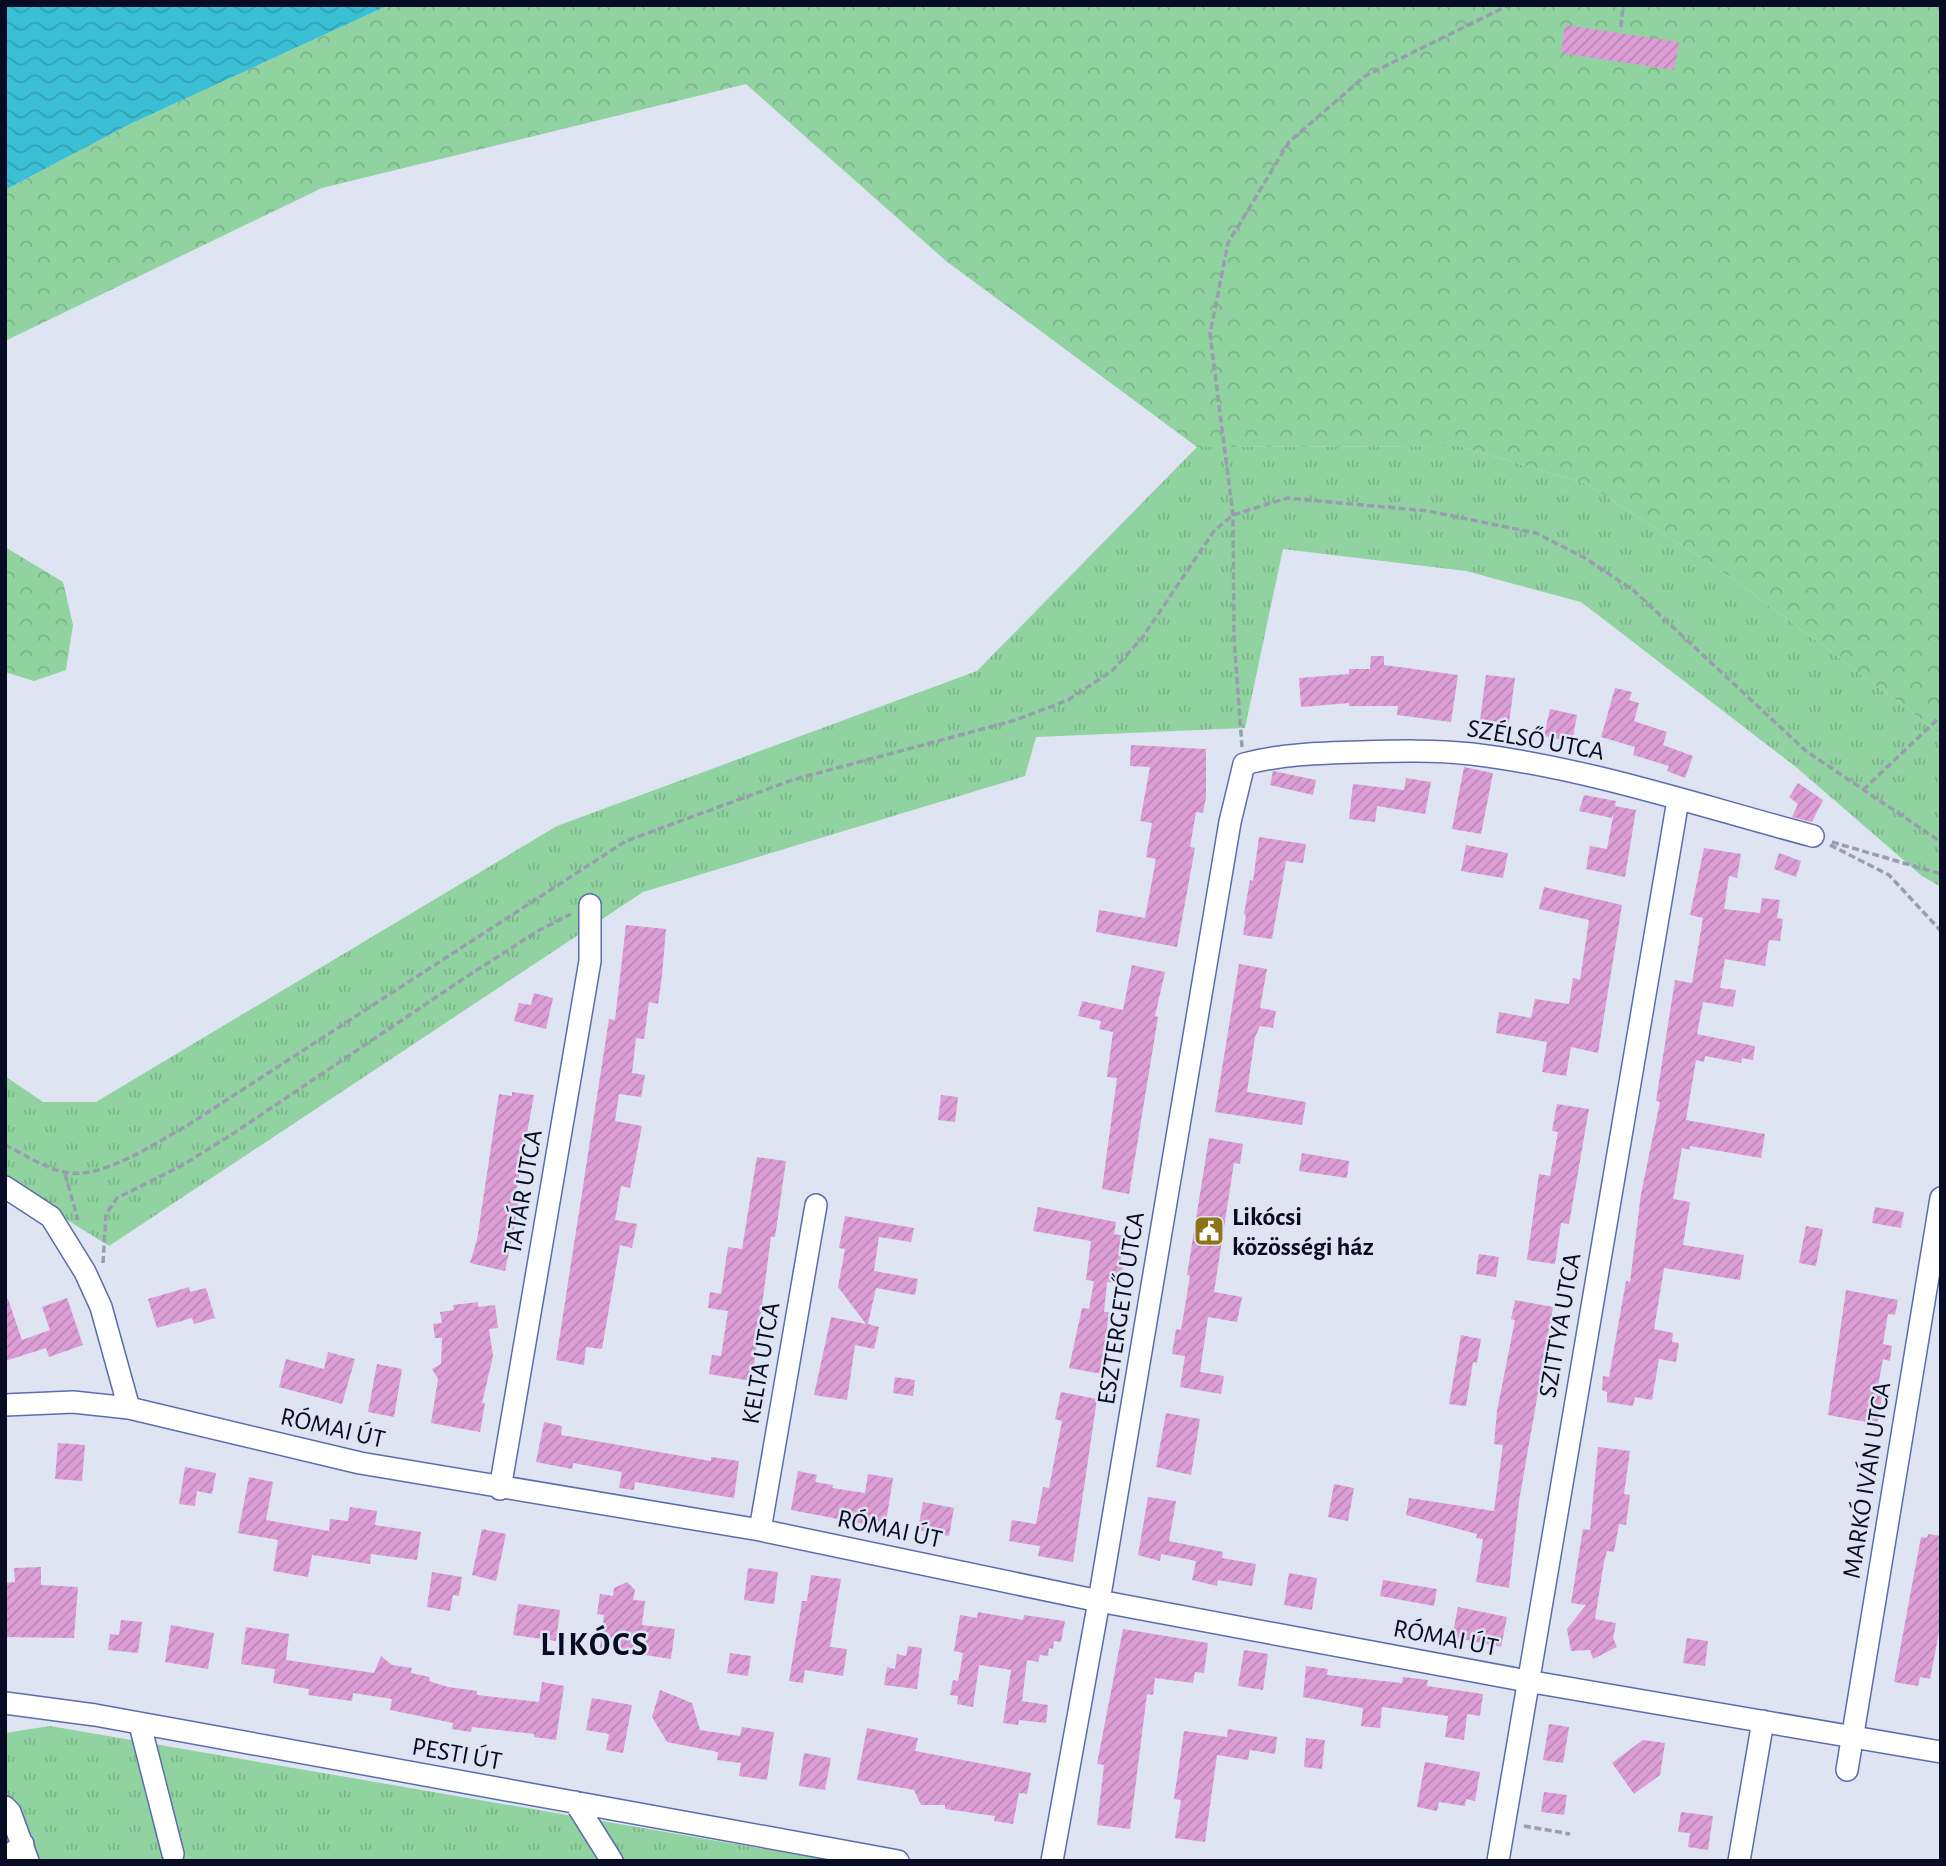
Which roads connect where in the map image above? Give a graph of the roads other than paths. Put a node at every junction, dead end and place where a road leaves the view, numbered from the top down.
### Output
1 (1244, 764) joint
2 (1678, 800) junction
3 (1813, 836) road end
4 (590, 905) road end
5 (5, 1187) edge
6 (1941, 1198) edge
7 (816, 1205) dead end
8 (5, 1405) edge
9 (129, 1408) junction
10 (500, 1489) junction
11 (760, 1530) junction
12 (1100, 1601) junction
13 (1527, 1681) junction
14 (5, 1703) edge
15 (1763, 1721) junction
16 (140, 1725) junction
17 (1853, 1736) junction
18 (1941, 1752) edge
19 (1847, 1770) dead end
20 (575, 1802) junction
21 (5, 1807) edge
22 (25, 1852) edge
23 (173, 1854) dead end
24 (5, 1859) edge
25 (612, 1861) edge
26 (898, 1861) edge
27 (1052, 1861) edge
28 (1498, 1861) edge
29 (1740, 1861) edge

1 - 2 street, SZÉLSŐ UTCA
1 - 12 street, ESZTERGETŐ UTCA
2 - 3 street, SZÉLSŐ UTCA
2 - 13 street, SZITTYA UTCA
4 - 10 street, TATÁR UTCA
5 - 9 street
6 - 17 street, MARKÓ IVÁN UTCA
7 - 11 street, KELTA UTCA
8 - 9 street, RÓMAI ÚT
9 - 10 street, RÓMAI ÚT
10 - 11 street, RÓMAI ÚT
11 - 12 street, RÓMAI ÚT
12 - 13 street, RÓMAI ÚT
12 - 27 street, ESZTERGETŐ UTCA
13 - 15 street, RÓMAI ÚT
13 - 28 street, SZITTYA UTCA
14 - 16 street, PESTI ÚT
15 - 17 street, RÓMAI ÚT
15 - 29 street
16 - 20 street, PESTI ÚT
16 - 23 street
17 - 18 street, RÓMAI ÚT
17 - 19 street, MARKÓ IVÁN UTCA
20 - 25 street
20 - 26 street, PESTI ÚT
21 - 22 street
22 - 24 street

